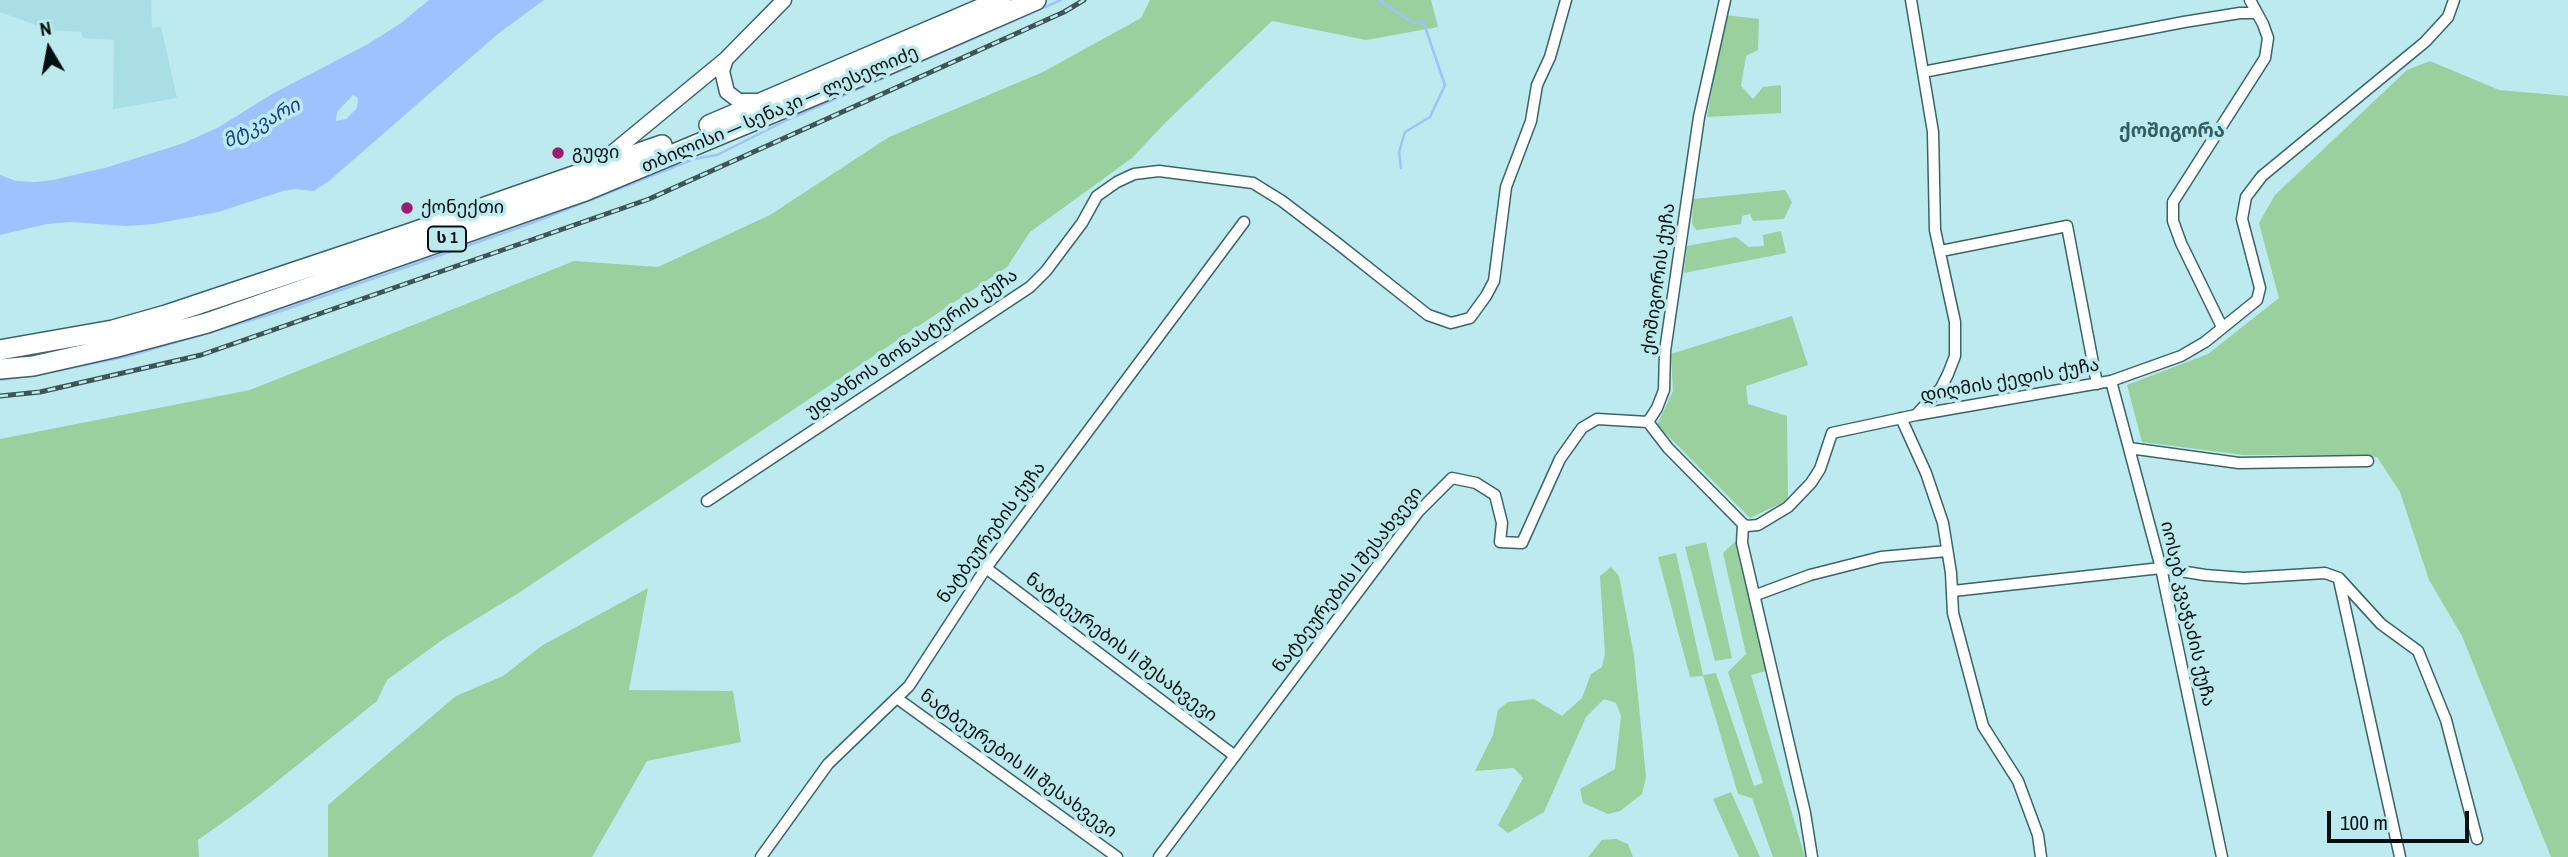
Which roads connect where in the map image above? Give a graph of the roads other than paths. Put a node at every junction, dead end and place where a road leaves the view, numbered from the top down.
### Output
1 (784, 0) edge
2 (1001, 0) edge
3 (1036, 0) edge
4 (1566, 0) edge
5 (1724, 0) edge
6 (1911, 0) edge
7 (2250, 0) edge
8 (2454, 0) edge
9 (2257, 13) junction
10 (726, 60) junction
11 (1923, 72) junction
12 (768, 100) junction
13 (586, 173) junction
14 (1244, 222) dead end
15 (1941, 251) junction
16 (2222, 327) junction
17 (0, 350) edge
18 (0, 369) edge
19 (2111, 380) junction
20 (2096, 384) junction
21 (1916, 415) junction
22 (1901, 418) junction
23 (1648, 422) junction
24 (2129, 449) junction
25 (2368, 461) dead end
26 (708, 501) dead end
27 (1743, 524) junction
28 (1947, 551) junction
29 (986, 568) junction
30 (2161, 568) junction
31 (2339, 578) junction
32 (1953, 591) junction
33 (1756, 595) junction
34 (898, 699) junction
35 (1235, 756) junction
36 (2477, 839) dead end
37 (761, 857) edge
38 (1117, 857) edge
39 (1160, 857) edge
40 (1812, 857) edge
41 (2042, 857) edge
42 (2222, 857) edge
43 (2400, 857) edge

1 - 10 street
2 - 12 highway, თბილისი — სენაკი — ლესელიძე / ს 1
3 - 18 highway, თბილისი — სენაკი — ლესელიძე / ს 1
4 - 26 street, უდაბნოს მონასტერის ქუჩა
5 - 23 street, ქოშიგორის ქუჩა
6 - 11 street
7 - 9 street
8 - 16 street, დიღმის ქედის ქუჩა
9 - 11 street
9 - 16 street
10 - 12 street
10 - 13 street
11 - 15 street
12 - 13 highway, თბილისი — სენაკი — ლესელიძე / ს 1
13 - 17 highway, თბილისი — სენაკი — ლესელიძე / ს 1
14 - 29 street, ნატბეურების ქუჩა
15 - 20 street
15 - 21 street
16 - 19 street, დიღმის ქედის ქუჩა
19 - 20 street, დიღმის ქედის ქუჩა
19 - 24 street, იოსებ კვაჭაძის ქუჩა
20 - 21 street, დიღმის ქედის ქუჩა
21 - 22 street, დიღმის ქედის ქუჩა
22 - 27 street, დიღმის ქედის ქუჩა
22 - 28 street
23 - 27 street
23 - 35 street, ნატბეურების I შესახვევი
24 - 25 street
24 - 30 street, იოსებ კვაჭაძის ქუჩა
27 - 33 street
28 - 32 street
28 - 33 street
29 - 34 street, ნატბეურების ქუჩა
29 - 35 street, ნატბეურების II შესახვევი
30 - 31 street
30 - 32 street
30 - 42 street, იოსებ კვაჭაძის ქუჩა
31 - 36 street
31 - 43 street
32 - 41 street
33 - 40 street
34 - 37 street, ნატბეურების ქუჩა
34 - 38 street, ნატბეურების III შესახვევი
35 - 39 street, ნატბეურების I შესახვევი

